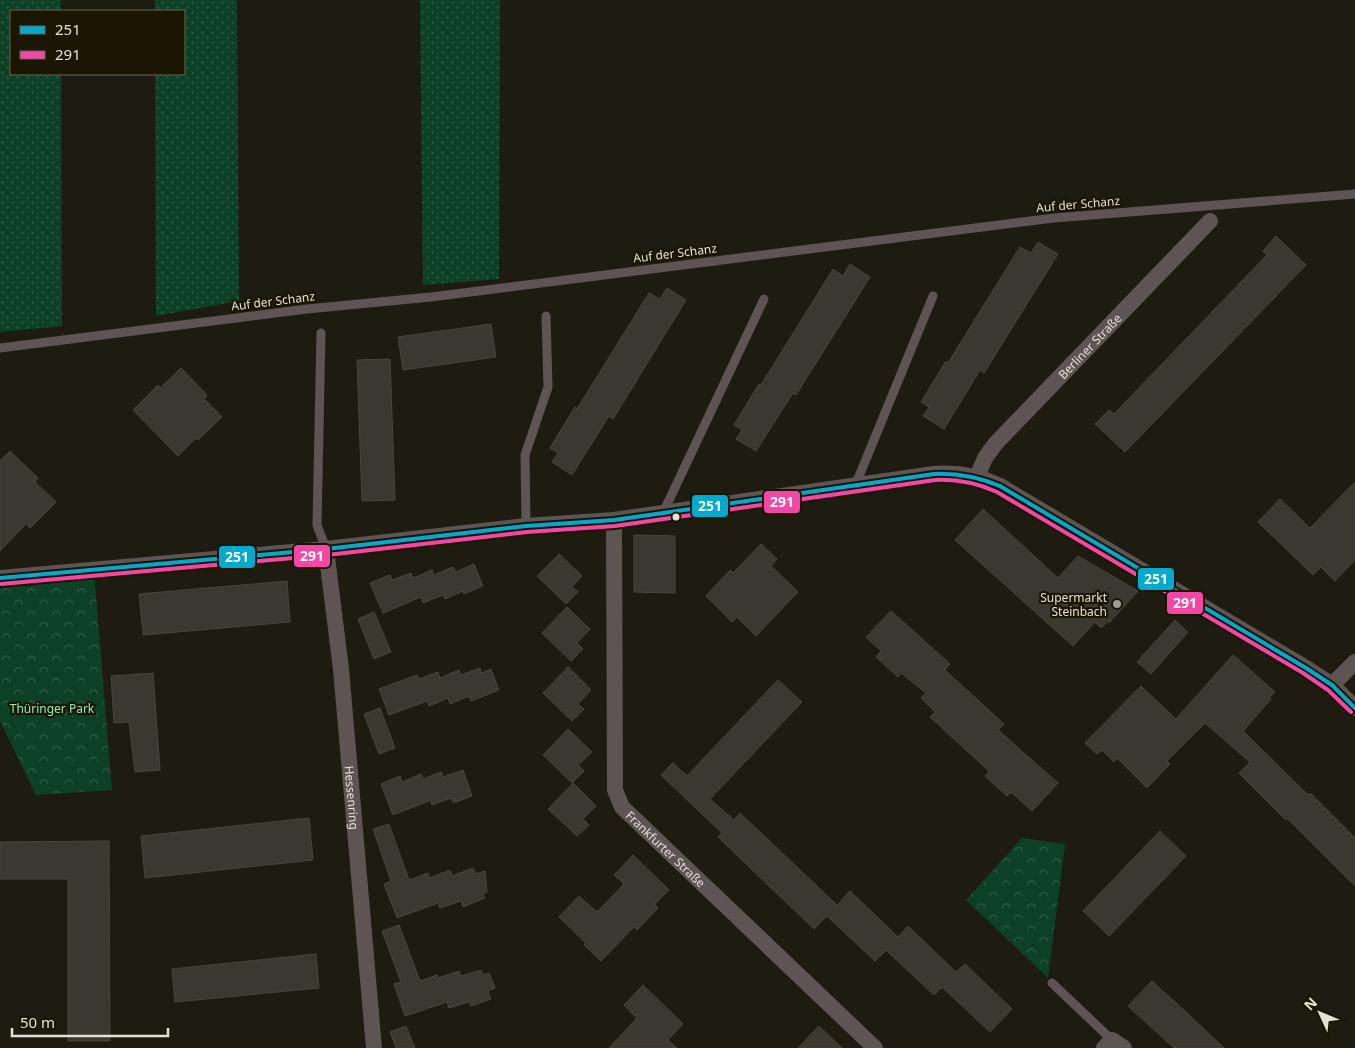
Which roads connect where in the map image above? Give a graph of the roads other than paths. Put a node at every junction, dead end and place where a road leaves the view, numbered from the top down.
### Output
1 (1355, 194) edge
2 (1210, 222) dead end
3 (933, 296) dead end
4 (764, 299) dead end
5 (546, 316) dead end
6 (322, 332) dead end
7 (0, 348) edge
8 (977, 477) junction
9 (855, 486) junction
10 (663, 513) junction
11 (614, 520) junction
12 (526, 526) junction
13 (326, 549) junction
14 (0, 578) edge
15 (1355, 662) edge
16 (1332, 686) junction
17 (1355, 708) edge
18 (1052, 983) dead end
19 (1114, 1045) edge
20 (374, 1048) edge
21 (875, 1048) edge

1 - 7 lane, Auf der Schanz
2 - 8 street, Berliner Straße
3 - 9 lane
4 - 10 lane
5 - 12 lane
6 - 13 lane
8 - 9 street
8 - 16 street
9 - 10 street
10 - 11 street
11 - 12 street
11 - 21 street, Frankfurter Straße
12 - 13 street
13 - 14 street
13 - 20 street, Hessenring
15 - 16 street
16 - 17 street
18 - 19 lane

